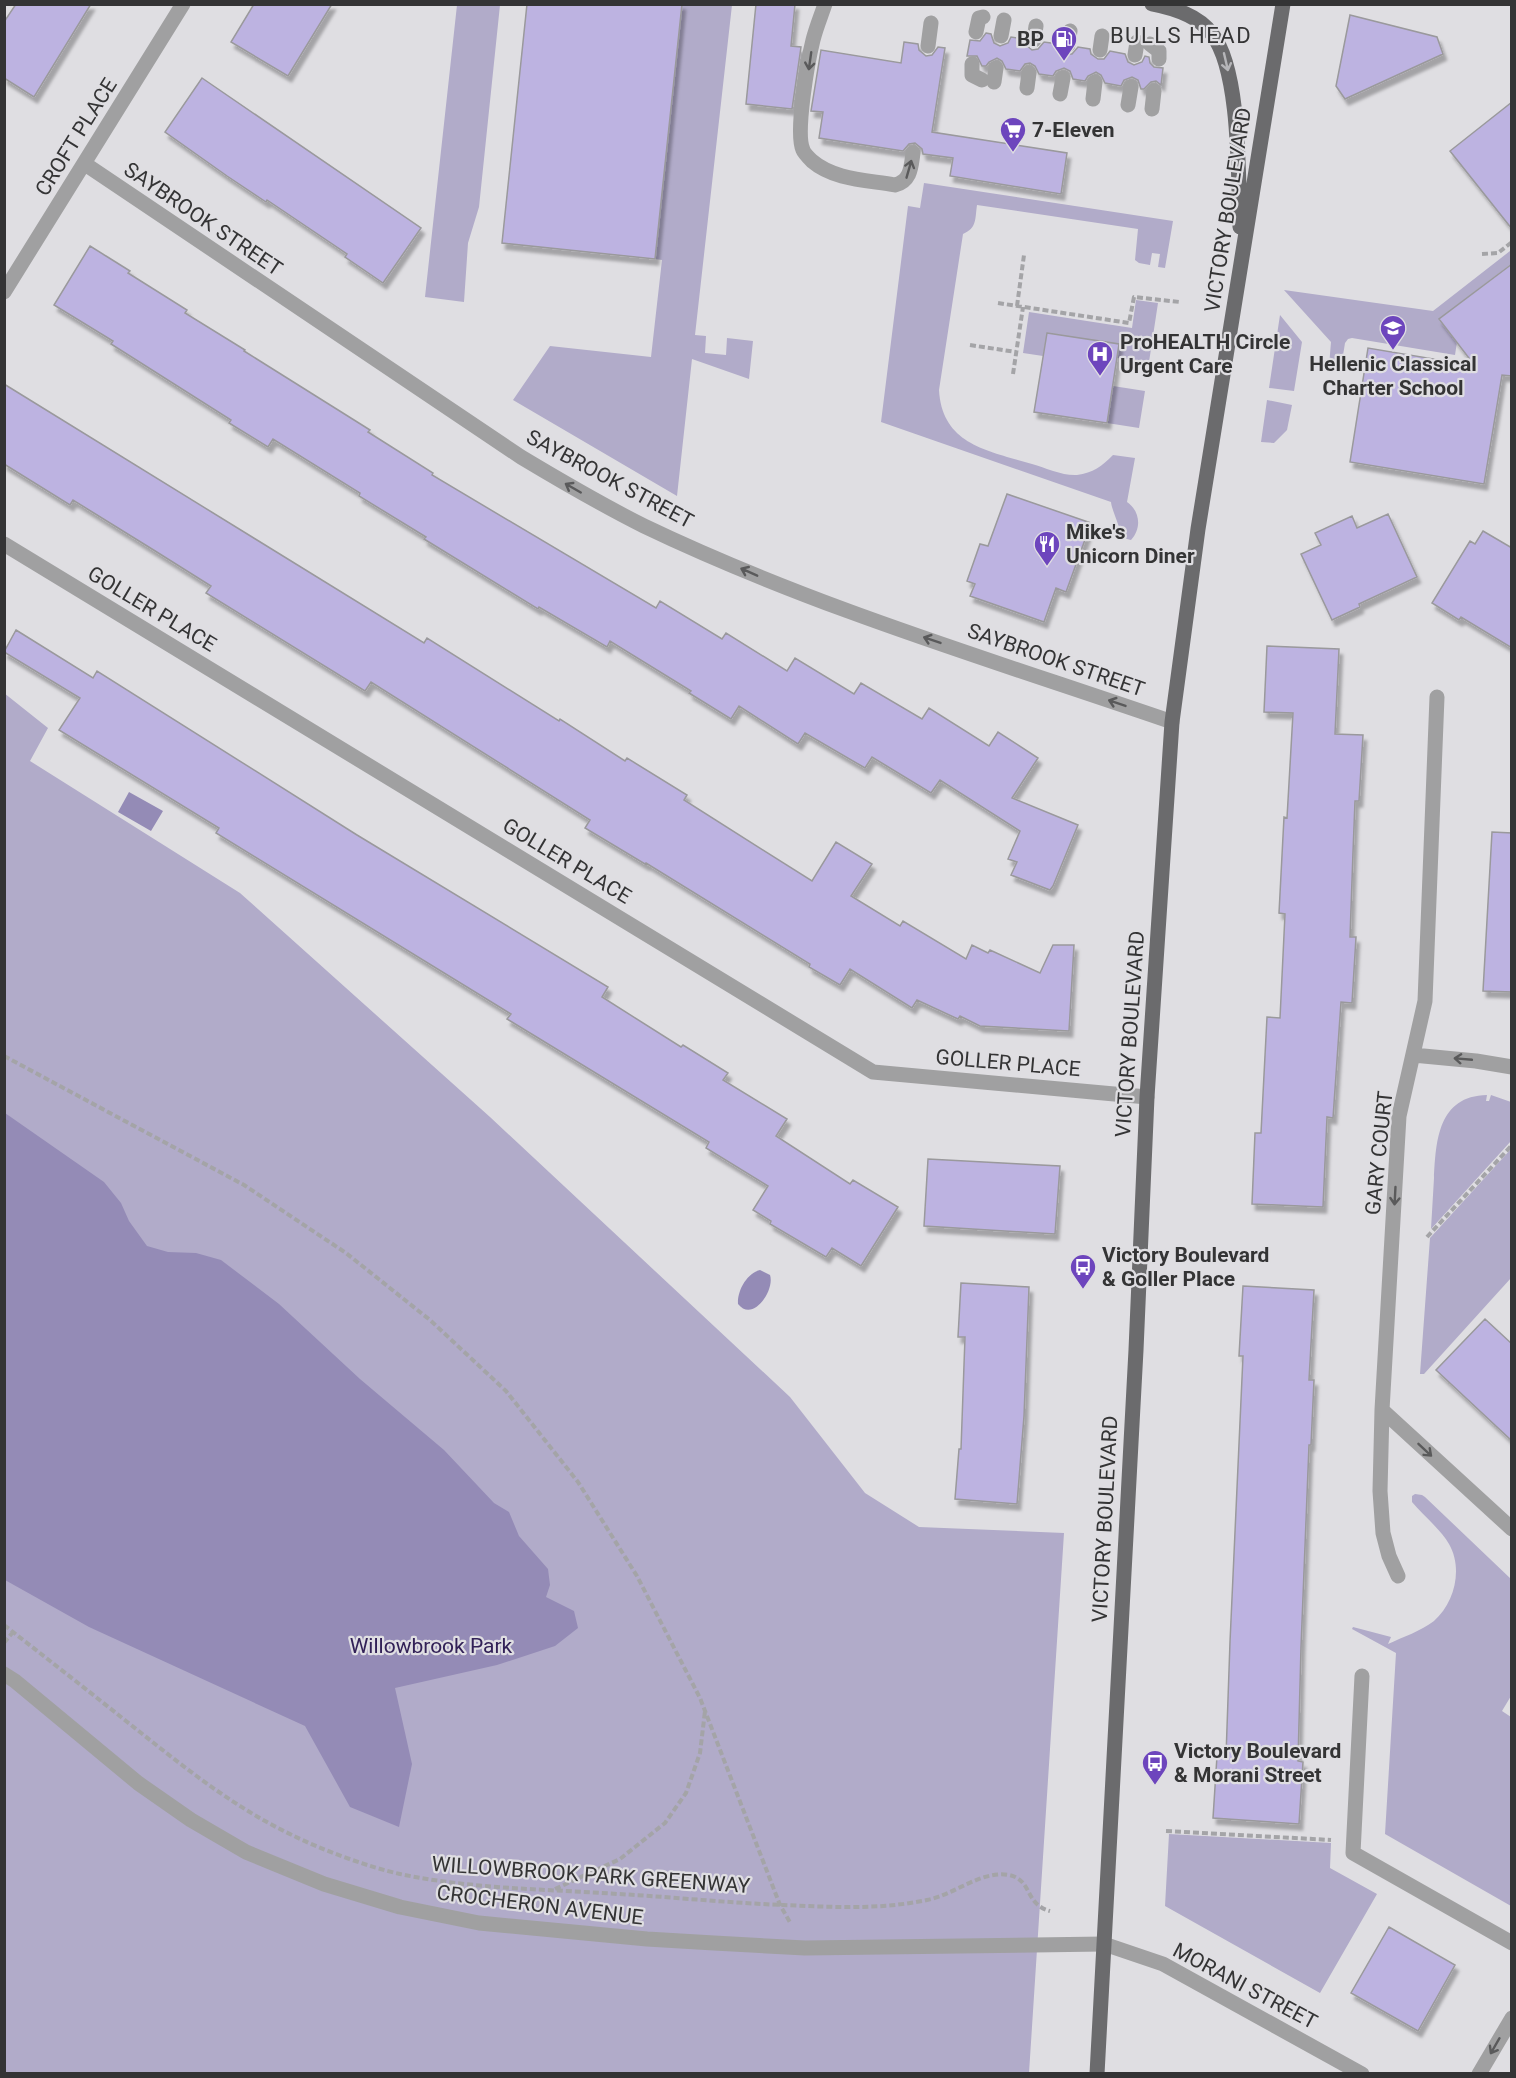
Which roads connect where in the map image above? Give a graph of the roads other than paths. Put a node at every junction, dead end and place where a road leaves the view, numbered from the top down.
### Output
1 (183, 4) edge
2 (825, 4) edge
3 (1152, 4) edge
4 (1283, 4) edge
5 (983, 16) dead end
6 (1004, 20) dead end
7 (931, 23) dead end
8 (976, 32) dead end
9 (1001, 36) dead end
10 (928, 46) dead end
11 (1141, 47) dead end
12 (1159, 58) dead end
13 (972, 64) dead end
14 (991, 77) dead end
15 (1062, 78) dead end
16 (1095, 82) dead end
17 (1131, 87) dead end
18 (1154, 91) dead end
19 (1060, 94) dead end
20 (1093, 99) dead end
21 (1128, 105) dead end
22 (1152, 109) dead end
23 (913, 153) dead end
24 (85, 164) junction
25 (1241, 263) junction
26 (4, 292) edge
27 (4, 544) edge
28 (1437, 697) dead end
29 (1172, 722) junction
30 (1413, 1055) junction
31 (1512, 1067) edge
32 (1147, 1097) junction
33 (1382, 1410) junction
34 (1512, 1529) edge
35 (1398, 1576) dead end
36 (4, 1674) edge
37 (1362, 1676) dead end
38 (1512, 1943) edge
39 (1104, 1944) junction
40 (1512, 2018) edge
41 (1097, 2073) edge
42 (1362, 2073) edge
43 (1479, 2073) edge

1 - 24 street, CROFT PLACE
2 -> 23 street
3 -> 25 main road
4 - 25 main road, VICTORY BOULEVARD
5 - 8 street
6 - 9 street
7 - 10 street
11 - 12 street
13 - 14 street
15 - 19 street
16 - 20 street
17 - 21 street
18 - 22 street
24 - 26 street, CROFT PLACE
29 -> 24 street, SAYBROOK STREET
25 - 29 main road, VICTORY BOULEVARD
27 - 32 street, GOLLER PLACE
28 - 30 street, GARY COURT
29 - 32 main road, VICTORY BOULEVARD
31 -> 30 street
30 -> 33 street, GARY COURT
32 - 39 main road, VICTORY BOULEVARD
33 -> 34 street
33 - 35 street, GARY COURT
36 - 39 street, CROCHERON AVENUE
37 - 38 street
39 - 41 main road, VICTORY BOULEVARD
39 - 42 street, MORANI STREET
40 -> 43 street

